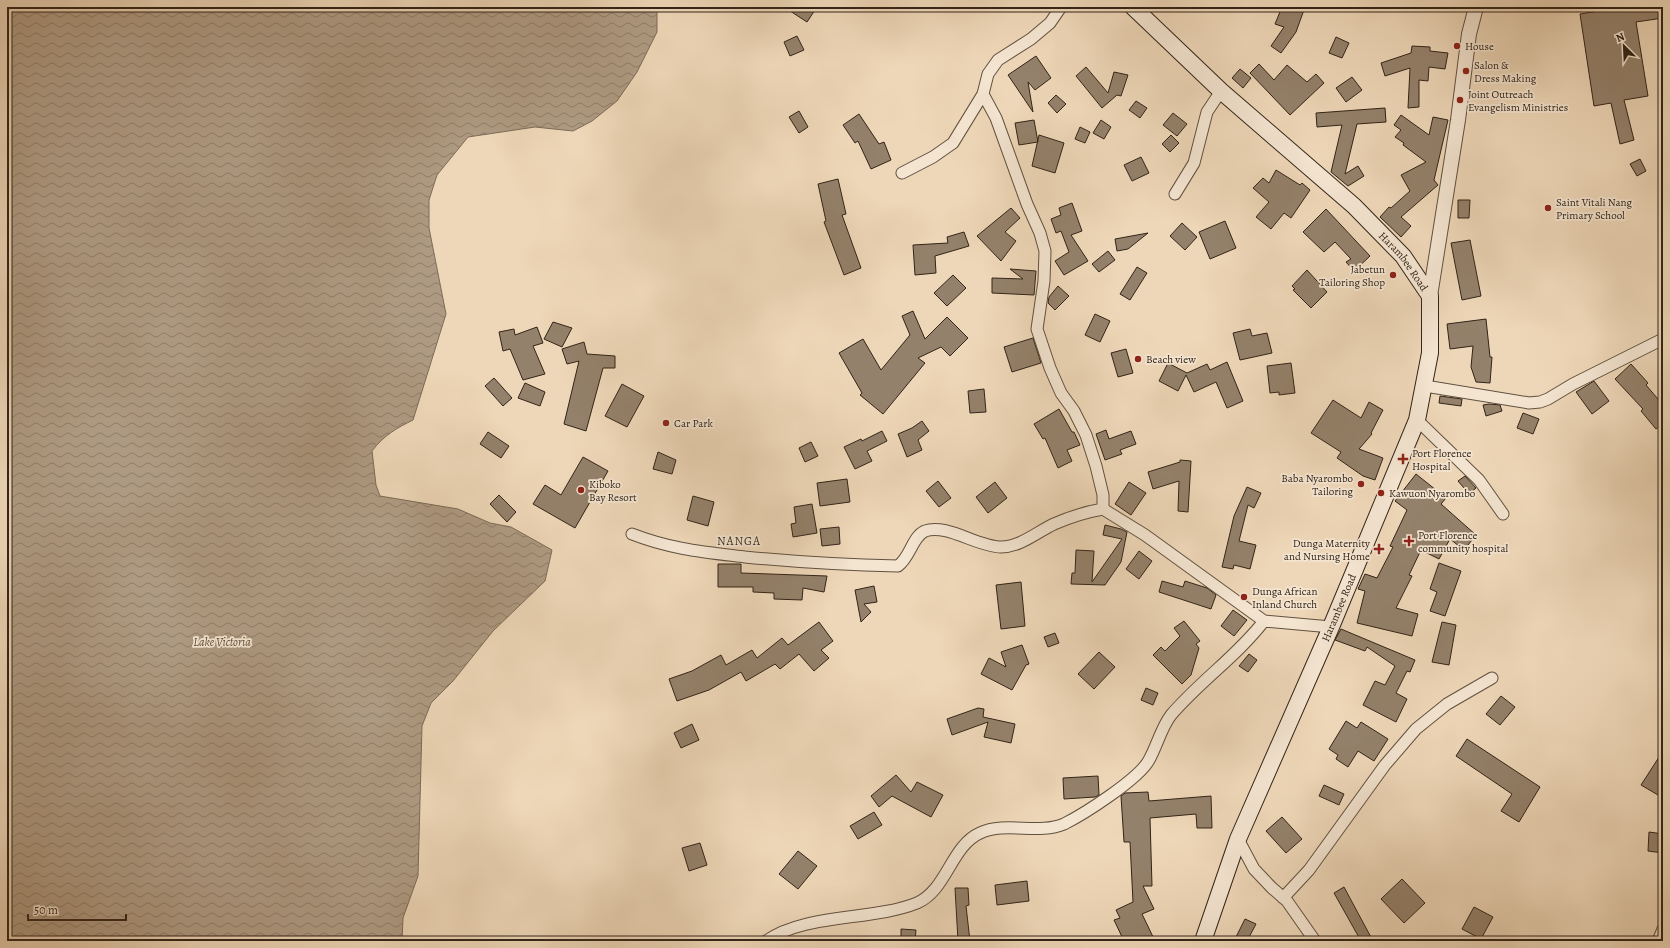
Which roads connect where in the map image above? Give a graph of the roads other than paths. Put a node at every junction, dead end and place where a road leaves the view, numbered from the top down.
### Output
1 (1061, 7) edge
2 (1133, 7) edge
3 (1476, 7) edge
4 (1221, 91) junction
5 (983, 94) junction
6 (902, 174) dead end
7 (1175, 194) dead end
8 (1430, 296) junction
9 (1663, 339) edge
10 (1425, 386) junction
11 (1417, 420) junction
12 (1103, 509) junction
13 (1503, 514) dead end
14 (632, 534) dead end
15 (1264, 621) junction
16 (1331, 627) junction
17 (1492, 678) dead end
18 (1238, 839) junction
19 (1283, 898) junction
20 (1663, 929) edge
21 (766, 941) edge
22 (1203, 941) edge
23 (1315, 941) edge
24 (1658, 941) edge

1 - 5 street
2 - 4 main road, Harambee Road
3 - 8 street
4 - 7 street
4 - 8 main road, Harambee Road
5 - 6 street
5 - 12 street
8 - 10 main road, Harambee Road
9 - 10 street
10 - 11 main road, Harambee Road
11 - 13 street
11 - 16 main road, Harambee Road
12 - 14 street
12 - 15 street
15 - 16 street
15 - 21 street
16 - 18 main road, Harambee Road
17 - 19 street
18 - 19 street
18 - 22 main road, Harambee Road
19 - 23 street
20 - 24 street

